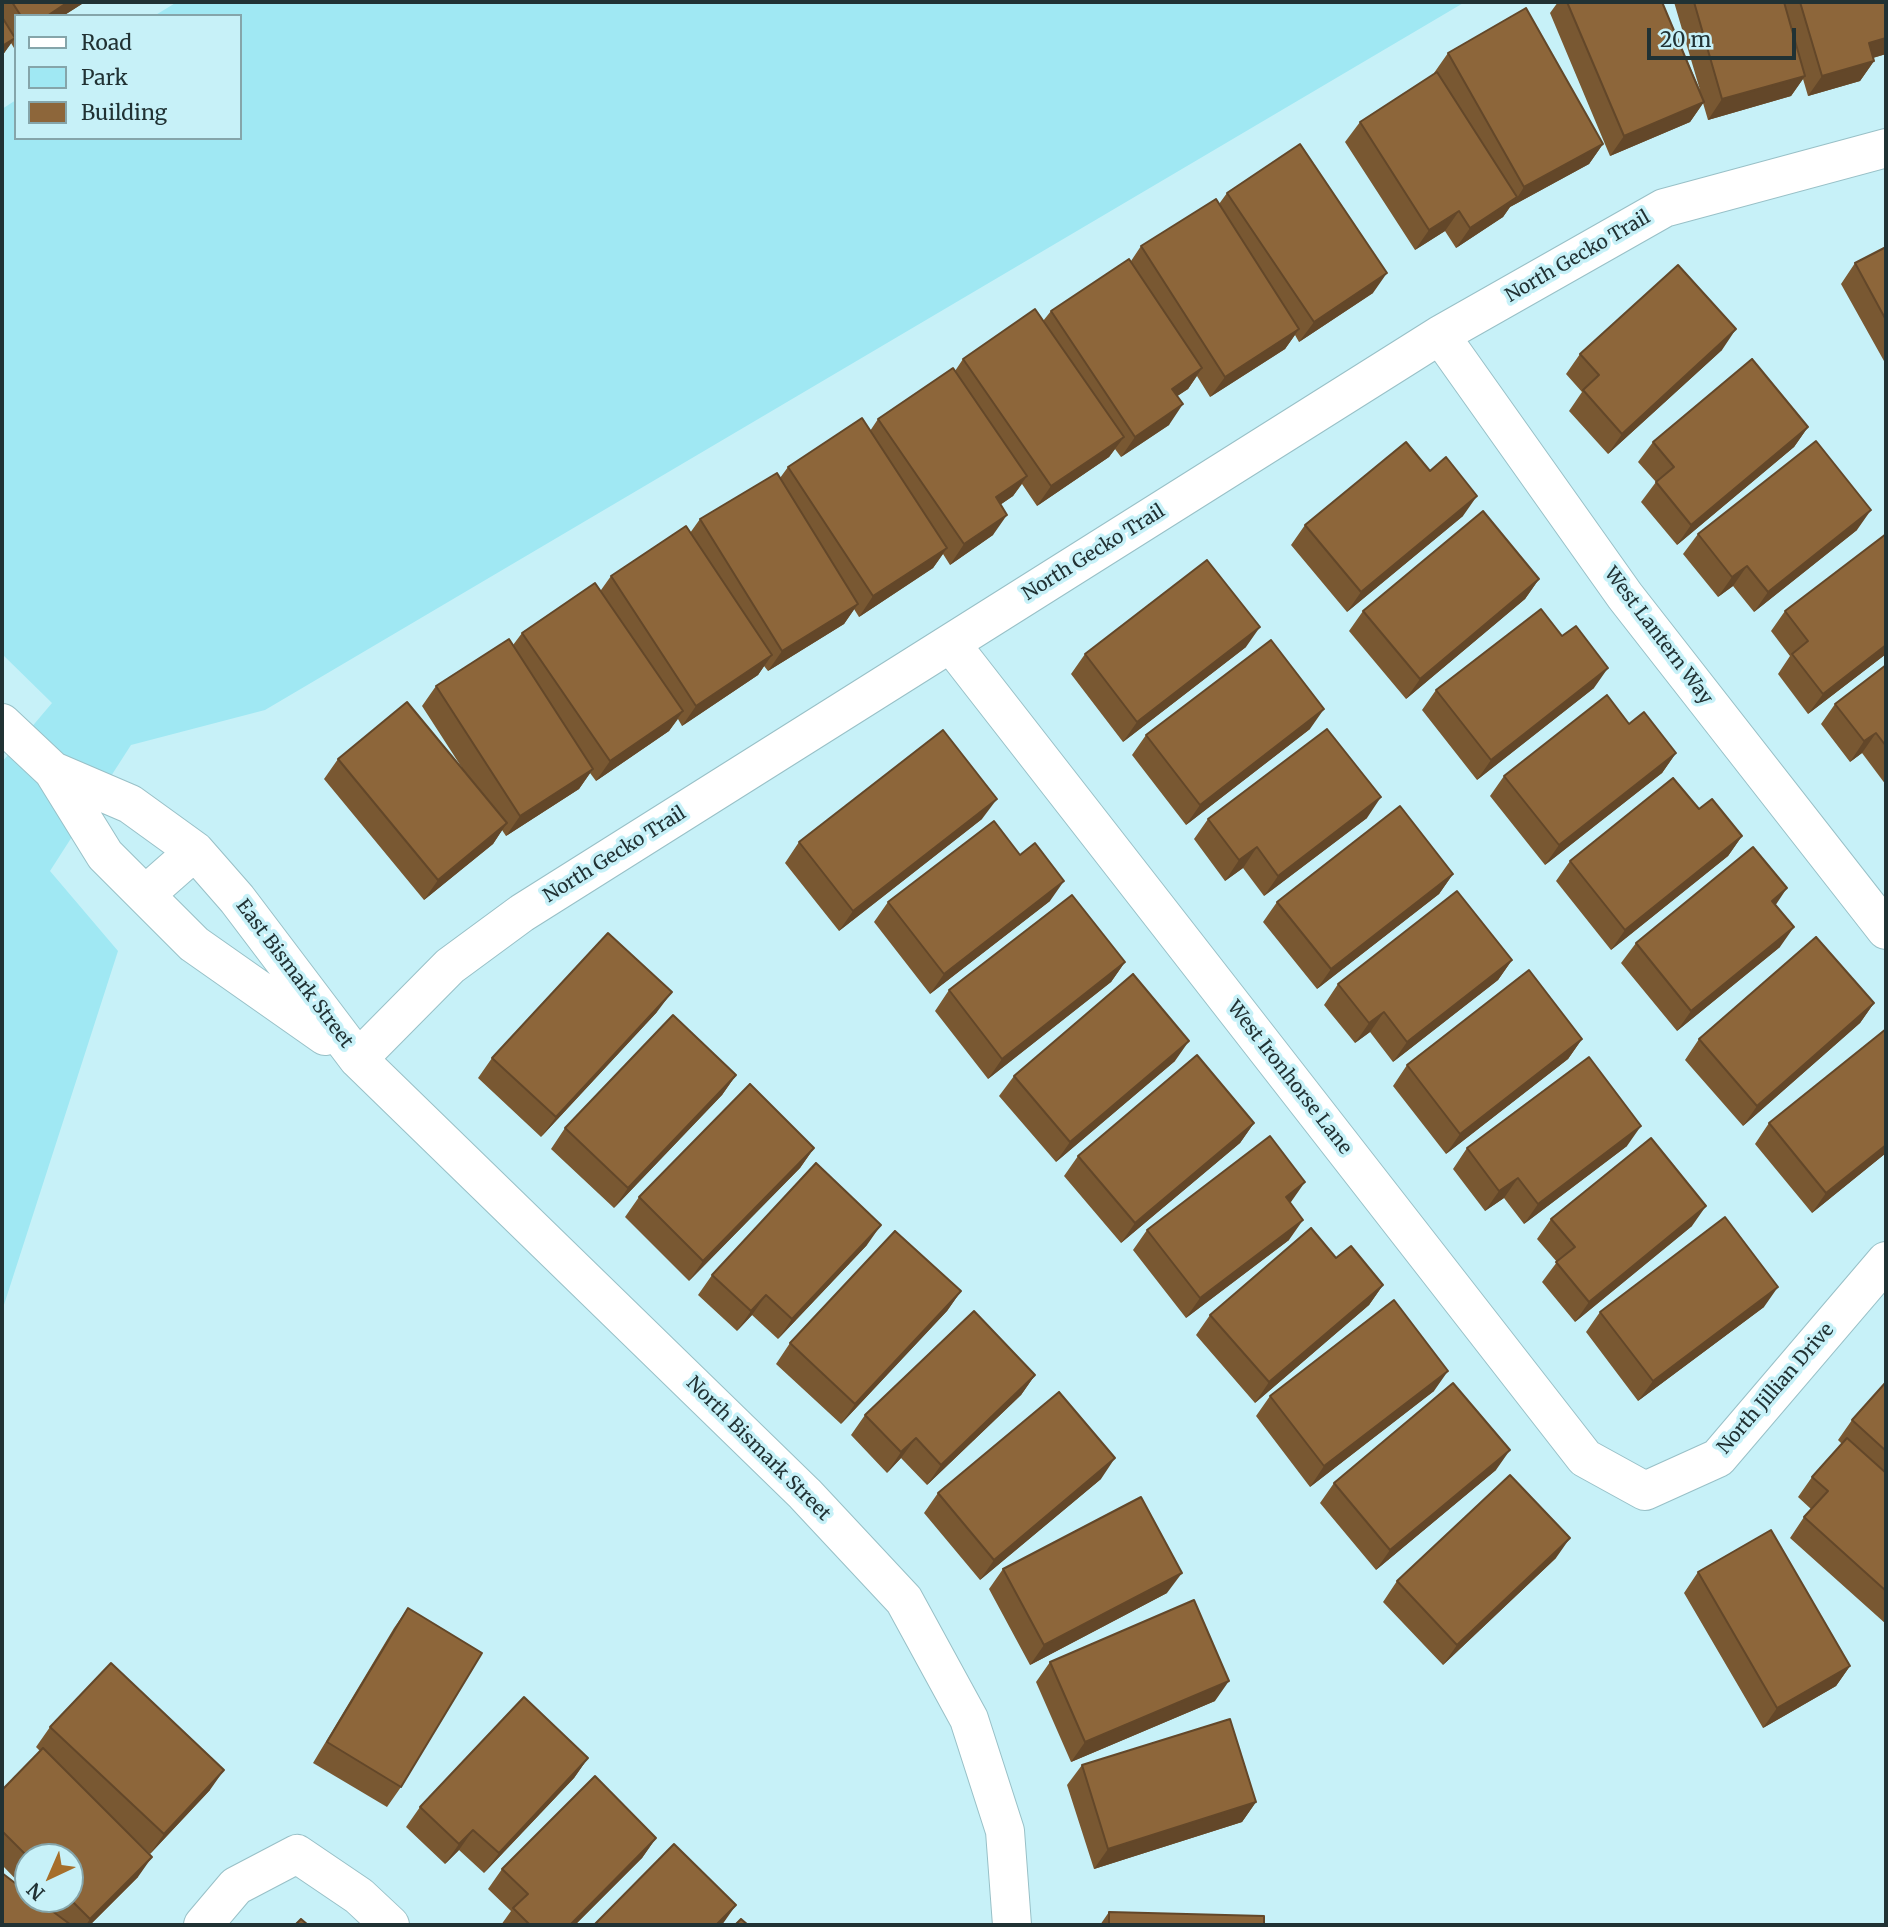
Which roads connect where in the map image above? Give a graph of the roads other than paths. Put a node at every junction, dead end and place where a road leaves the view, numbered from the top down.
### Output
1 (1886, 148) edge
2 (1440, 335) junction
3 (951, 644) junction
4 (2, 723) edge
5 (53, 771) junction
6 (195, 850) junction
7 (145, 895) junction
8 (1886, 930) edge
9 (358, 1059) junction
10 (1886, 1261) edge
11 (1645, 1491) joint
12 (203, 1925) edge
13 (390, 1925) edge
14 (1012, 1925) edge

1 - 2 street, North Gecko Trail
2 - 3 street, North Gecko Trail
2 - 8 street, West Lantern Way
3 - 9 street, North Gecko Trail
3 - 11 street, West Ironhorse Lane
4 - 5 street, East Bismark Street
5 - 6 street, East Bismark Street
5 - 7 street, East Bismark Street
6 - 7 street
6 - 9 street, East Bismark Street
7 - 9 street, East Bismark Street
9 - 14 street, North Bismark Street
10 - 11 street, North Jillian Drive
12 - 13 street

